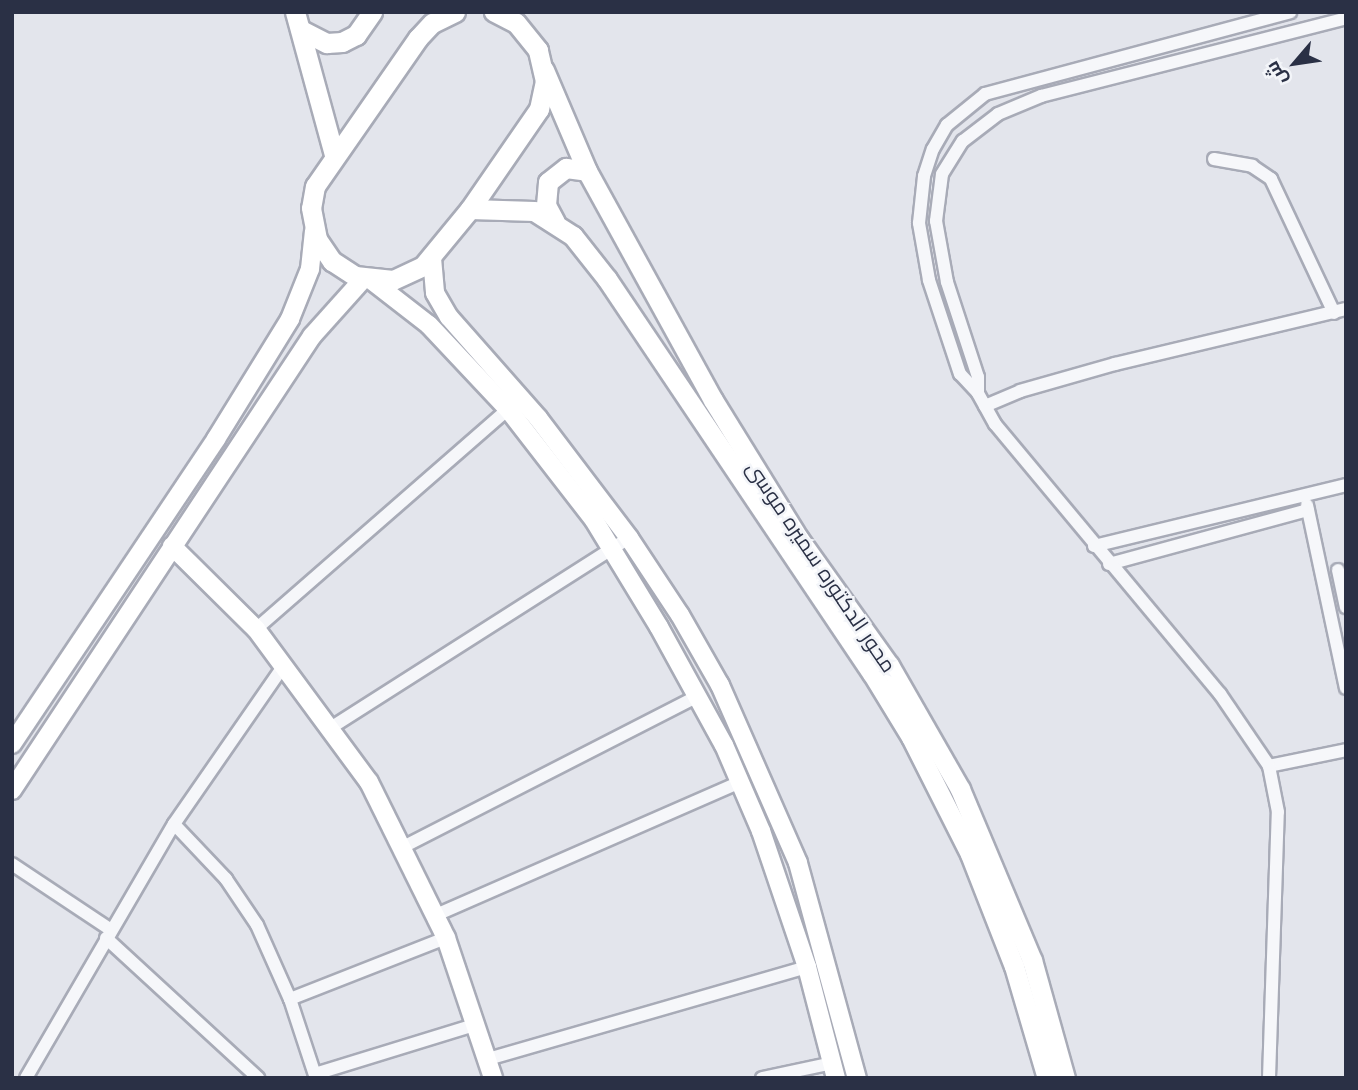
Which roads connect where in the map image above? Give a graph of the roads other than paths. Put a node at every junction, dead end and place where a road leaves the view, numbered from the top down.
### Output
1 (372, 12) edge
2 (455, 12) edge
3 (494, 12) edge
4 (1290, 12) edge
5 (1346, 18) edge
6 (298, 21) edge
7 (1231, 28) junction
8 (1236, 47) junction
9 (544, 70) junction
10 (334, 155) junction
11 (1214, 159) dead end
12 (587, 171) junction
13 (470, 209) junction
14 (555, 222) junction
15 (314, 230) junction
16 (432, 258) junction
17 (367, 279) junction
18 (951, 297) junction
19 (935, 302) junction
20 (1340, 311) edge
21 (978, 393) junction
22 (985, 406) junction
23 (508, 409) junction
24 (216, 439) junction
25 (235, 452) junction
26 (1346, 485) edge
27 (1304, 495) junction
28 (1308, 510) junction
29 (1223, 512) junction
30 (1226, 529) junction
31 (629, 538) junction
32 (172, 546) junction
33 (1094, 546) junction
34 (612, 550) junction
35 (1109, 564) junction
36 (1342, 569) edge
37 (1321, 573) junction
38 (1346, 607) edge
39 (256, 629) junction
40 (284, 665) junction
41 (1344, 666) edge
42 (1346, 688) edge
43 (698, 696) junction
44 (332, 727) junction
45 (12, 744) edge
46 (1346, 750) edge
47 (1269, 766) junction
48 (740, 782) junction
49 (12, 790) edge
50 (174, 824) junction
51 (403, 847) junction
52 (798, 863) junction
53 (12, 864) edge
54 (776, 871) junction
55 (436, 915) junction
56 (109, 934) junction
57 (446, 938) junction
58 (807, 967) junction
59 (290, 999) junction
60 (478, 1024) junction
61 (488, 1059) junction
62 (834, 1070) edge
63 (30, 1076) edge
64 (315, 1076) edge
65 (258, 1078) edge
66 (493, 1078) edge
67 (762, 1078) edge
68 (857, 1078) edge
69 (1047, 1078) edge
70 (1065, 1078) edge
71 (1269, 1078) edge

1 - 6 main road
2 - 10 main road
3 - 9 main road, محور الدكتوره سميره موسى
4 - 7 street
5 - 8 street
6 - 10 main road
7 - 8 street
7 - 19 street
8 - 18 street
9 - 12 main road, محور الدكتوره سميره موسى
9 - 13 main road
10 - 15 main road
11 - 20 street
12 - 14 main road
12 - 70 main road, محور الدكتوره سميره موسى
13 - 14 main road, محور الدكتوره سميره موسى
13 - 16 main road
14 - 69 main road, محور الدكتوره سميره موسى
15 - 17 main road
15 - 24 street
16 - 17 main road
16 - 31 street
17 - 23 street
17 - 25 street
18 - 19 street
18 - 21 street
19 - 21 street
20 - 22 street
21 - 22 street
22 - 33 street
23 - 34 street
23 - 39 street
24 - 25 street
24 - 45 street
25 - 32 street
26 - 27 street
27 - 28 street
27 - 29 street
28 - 30 street
28 - 37 street
29 - 30 street
29 - 33 street
30 - 35 street
31 - 34 street
31 - 52 street
32 - 39 street
32 - 49 street
33 - 35 street
34 - 43 street
34 - 44 street
35 - 47 street
36 - 37 street
36 - 38 street
37 - 41 street
39 - 40 street
40 - 44 street
40 - 50 street
41 - 42 street
43 - 48 street
43 - 51 street
44 - 51 street
46 - 47 street
47 - 71 street
48 - 54 street
48 - 55 street
50 - 56 street
50 - 59 street
51 - 55 street
52 - 54 street
52 - 68 street
53 - 56 street
54 - 58 street
55 - 57 street
56 - 63 street
56 - 65 street
57 - 59 street
57 - 60 street
58 - 61 street
58 - 62 street
59 - 64 street
60 - 61 street
60 - 64 street
61 - 66 street
62 - 67 street

